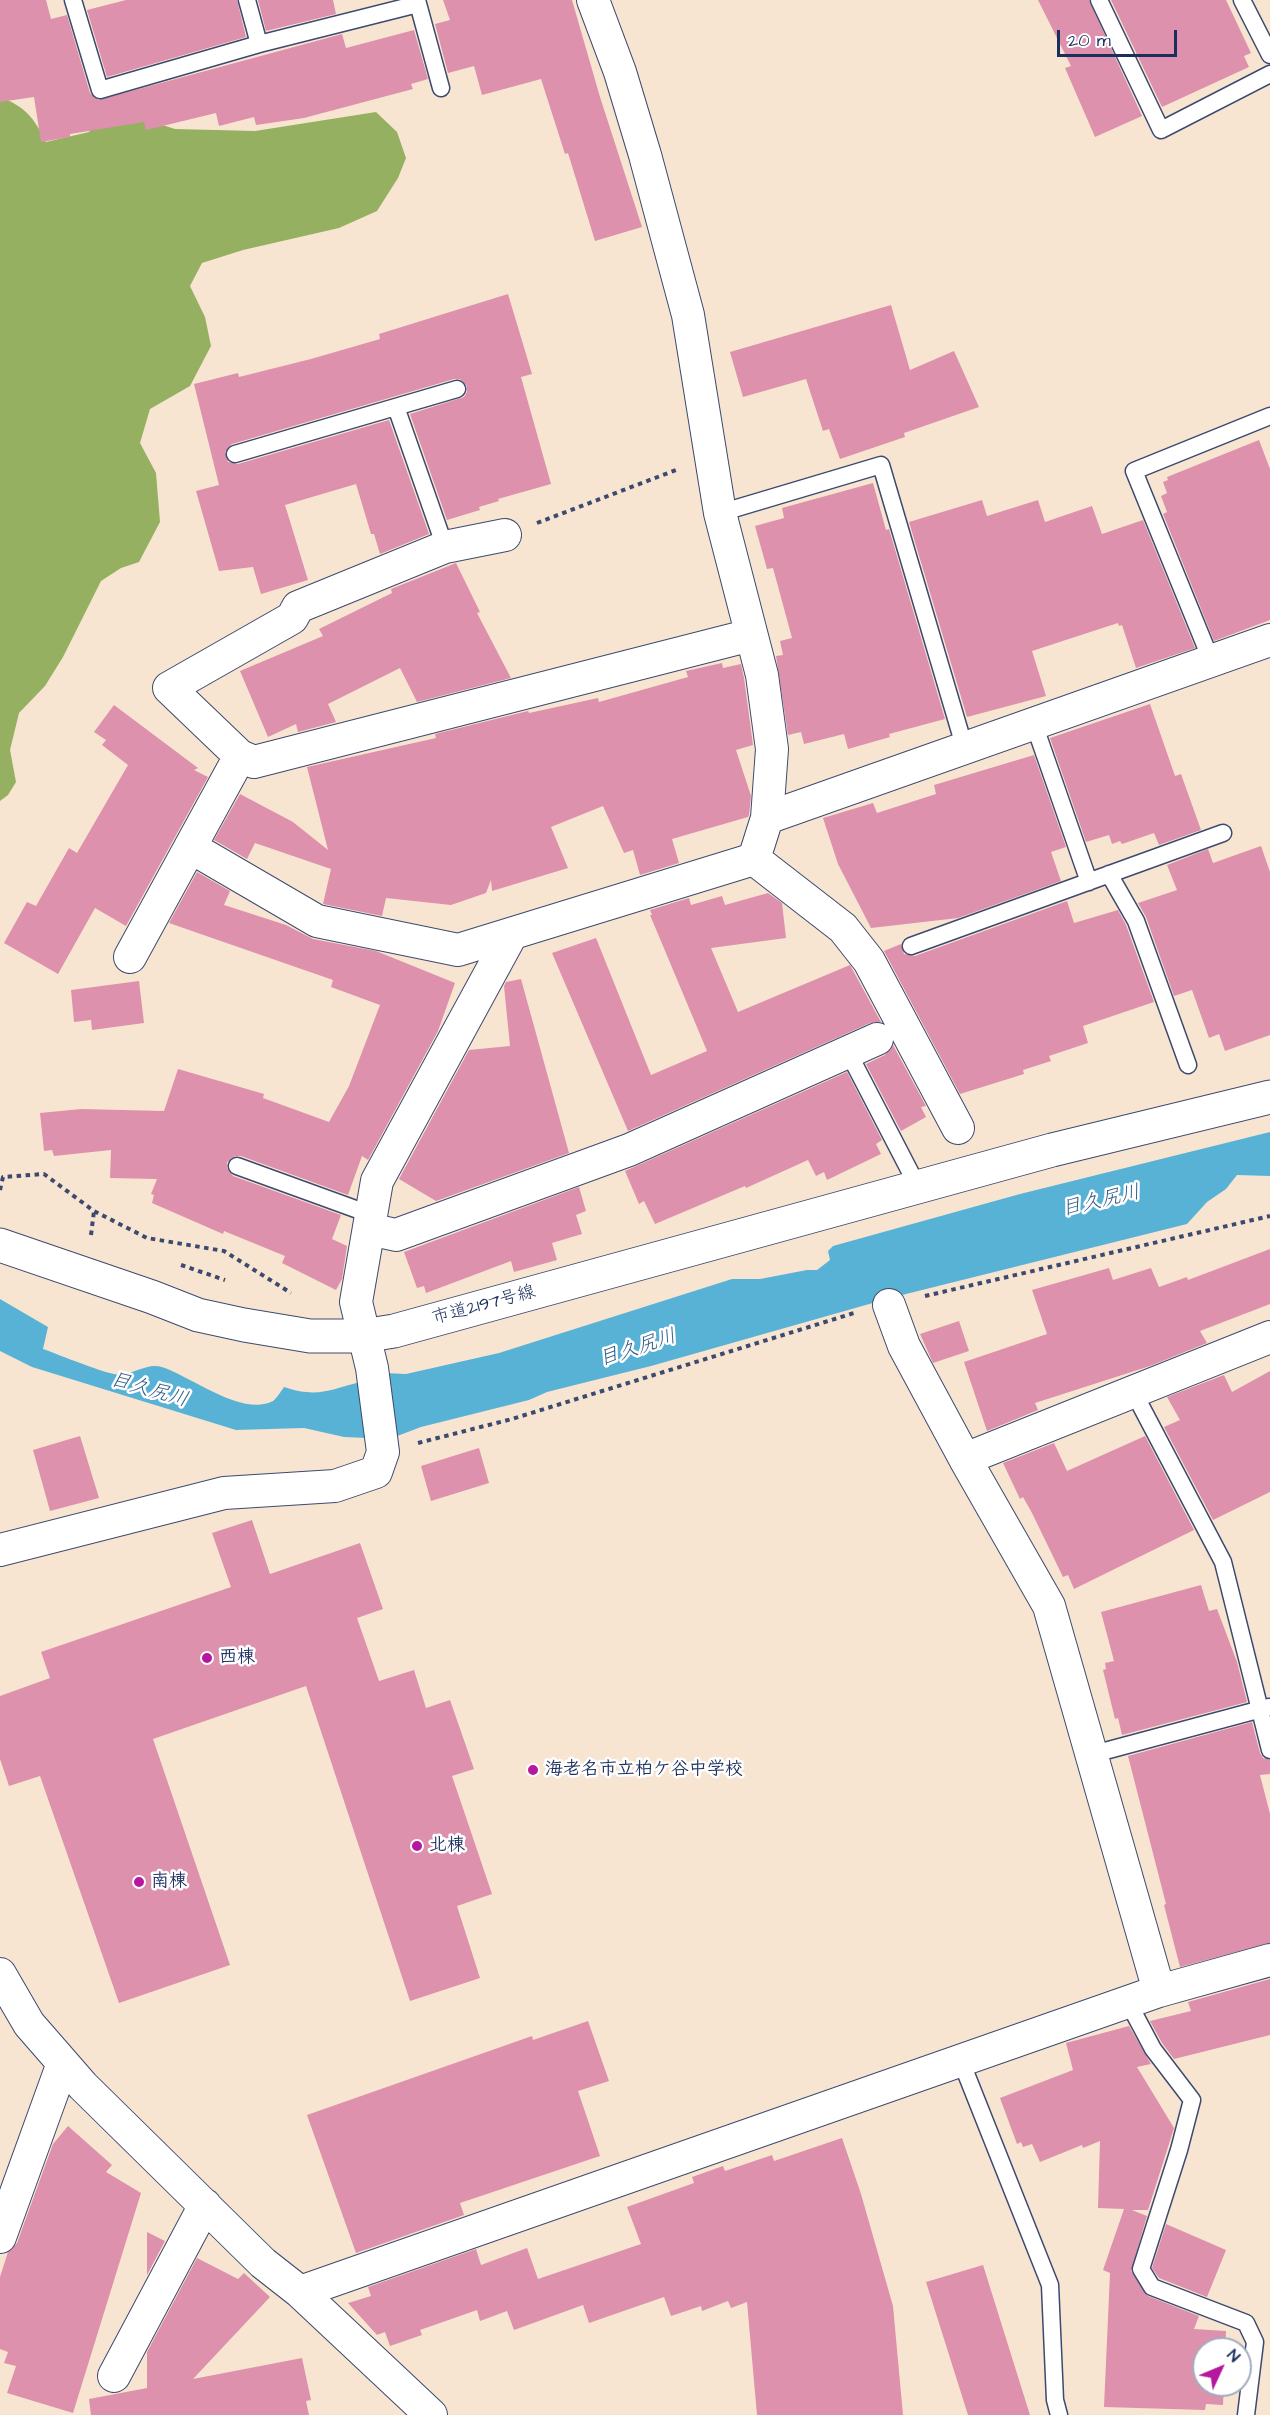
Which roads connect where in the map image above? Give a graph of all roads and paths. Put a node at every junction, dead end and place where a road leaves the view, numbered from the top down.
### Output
1 (73, 0) edge
2 (247, 0) edge
3 (592, 0) edge
4 (1099, 0) edge
5 (1242, 0) edge
6 (418, 2) edge
7 (259, 44) junction
8 (1270, 55) edge
9 (1270, 74) edge
10 (441, 88) dead end
11 (457, 389) dead end
12 (396, 407) junction
13 (1270, 417) edge
14 (235, 454) dead end
15 (710, 456) junction
16 (720, 513) junction
17 (505, 535) joint
18 (445, 547) junction
19 (751, 635) junction
20 (1270, 640) edge
21 (1211, 660) junction
22 (1034, 724) junction
23 (965, 749) junction
24 (240, 756) junction
25 (767, 818) junction
26 (1223, 833) dead end
27 (190, 847) junction
28 (754, 860) junction
29 (1109, 874) junction
30 (1089, 882) junction
31 (511, 934) junction
32 (911, 946) dead end
33 (130, 957) dead end
34 (877, 1039) dead end
35 (848, 1052) junction
36 (1188, 1065) dead end
37 (1270, 1097) edge
38 (958, 1128) dead end
39 (237, 1166) dead end
40 (2, 1177) edge
41 (918, 1187) junction
42 (0, 1190) edge
43 (94, 1211) junction
44 (1270, 1216) edge
45 (370, 1222) junction
46 (80, 1232) dead end
47 (90, 1235) junction
48 (101, 1238) dead end
49 (0, 1245) edge
50 (178, 1264) dead end
51 (233, 1282) dead end
52 (286, 1297) dead end
53 (889, 1305) junction
54 (363, 1336) junction
55 (1270, 1337) edge
56 (1133, 1391) junction
57 (382, 1446) junction
58 (965, 1459) junction
59 (0, 1550) edge
60 (1265, 1708) edge
61 (1270, 1750) edge
62 (1090, 1755) junction
63 (1270, 1960) edge
64 (0, 1974) edge
65 (1159, 1991) junction
66 (1128, 2002) junction
67 (961, 2061) junction
68 (63, 2063) junction
69 (205, 2205) junction
70 (0, 2237) edge
71 (300, 2292) junction
72 (114, 2376) dead end
73 (431, 2415) edge
74 (1059, 2415) edge
75 (1246, 2415) edge

1 - 7 lane
2 - 7 lane
3 - 15 street
4 - 9 lane
5 - 8 lane
6 - 7 lane
6 - 10 lane
11 - 12 lane
12 - 14 lane
12 - 18 lane
13 - 21 lane
15 - 16 street
15 - 17 path
16 - 19 street
16 - 23 lane
17 - 18 street
18 - 24 street
19 - 24 street
19 - 25 street
20 - 21 street
21 - 22 street
22 - 23 street
22 - 30 lane
23 - 25 street
24 - 27 street
25 - 28 street
26 - 29 lane
27 - 31 street
27 - 33 street
28 - 31 street
28 - 38 street
29 - 30 lane
29 - 36 lane
30 - 32 lane
31 - 45 street
34 - 35 street
35 - 41 lane
35 - 45 street
37 - 41 street, 市道2197号線
39 - 45 lane
40 - 42 path
40 - 43 path
41 - 54 street, 市道2197号線
43 - 47 path
43 - 52 path
44 - 53 path
45 - 54 street
46 - 47 path
47 - 48 path
49 - 54 street, 市道2197号線
50 - 51 path
53 - 57 path
53 - 58 street
54 - 57 street
55 - 56 street
56 - 58 street
56 - 60 lane
57 - 59 street
58 - 62 street
60 - 61 lane
60 - 62 lane
62 - 65 street
63 - 65 street
64 - 68 street
65 - 66 street
66 - 67 street
66 - 75 lane
67 - 71 street
67 - 74 lane
68 - 69 street
68 - 70 street
69 - 71 street
69 - 72 street
71 - 73 street

